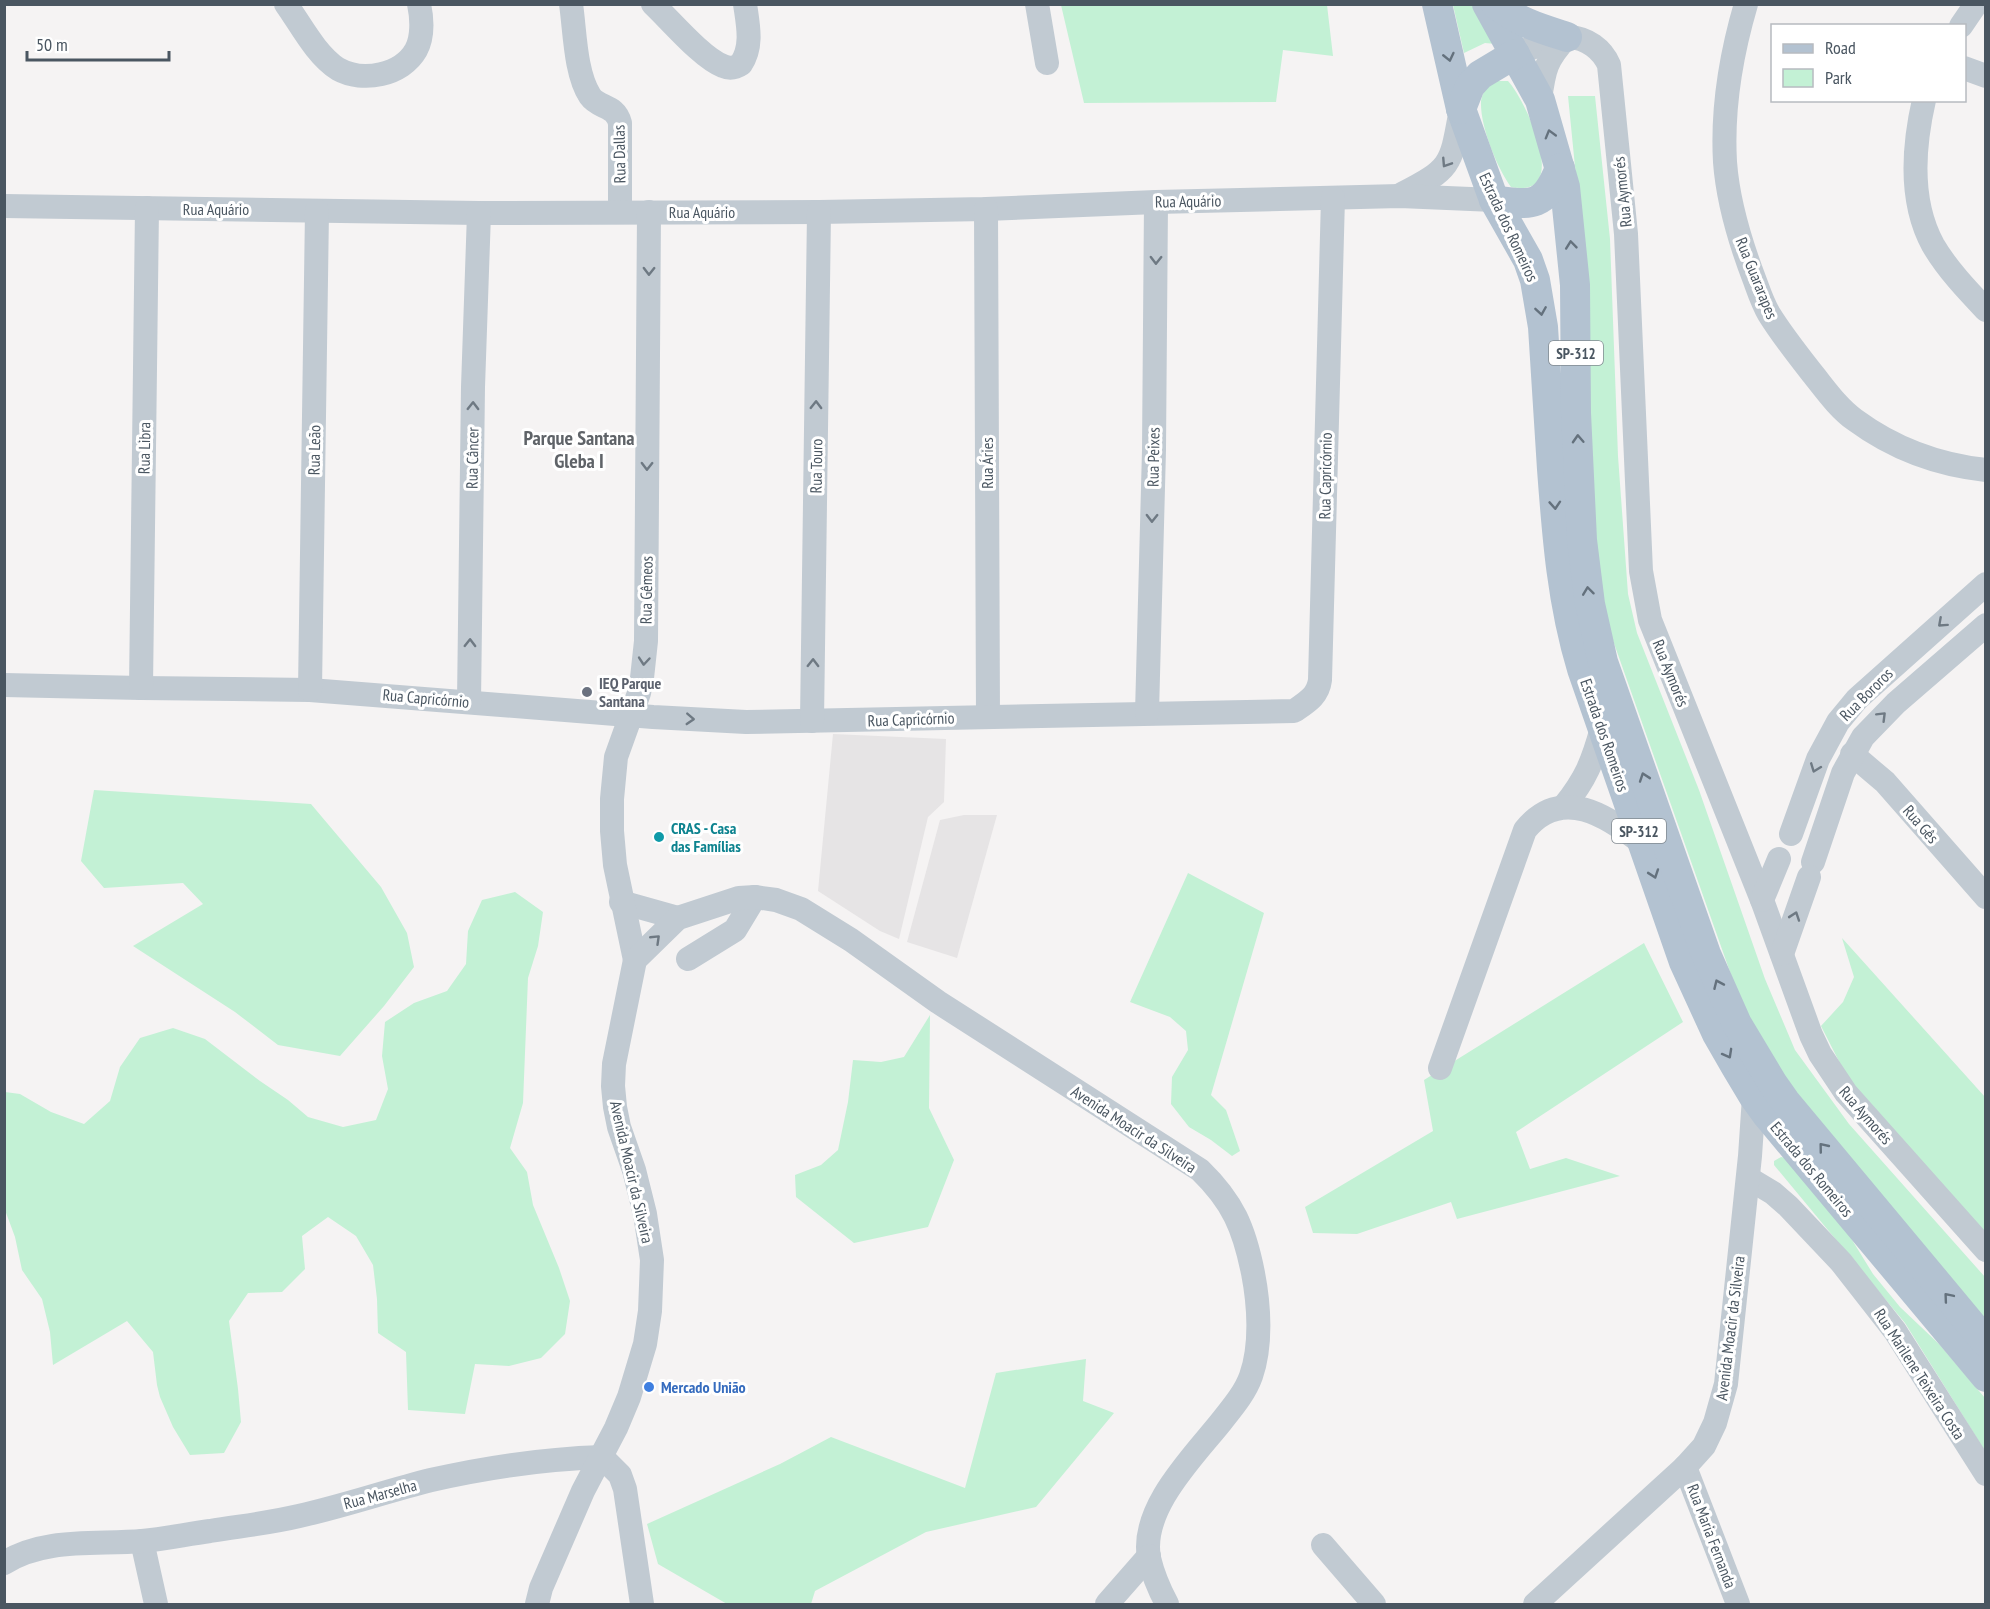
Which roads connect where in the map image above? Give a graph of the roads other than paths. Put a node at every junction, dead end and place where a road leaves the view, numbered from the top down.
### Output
1 (286, 4) edge
2 (419, 4) edge
3 (571, 4) edge
4 (653, 4) edge
5 (745, 4) edge
6 (1037, 4) edge
7 (1437, 4) edge
8 (1487, 4) edge
9 (1496, 4) edge
10 (1746, 4) edge
11 (1976, 4) edge
12 (1962, 24) edge
13 (1568, 37) junction
14 (1515, 54) junction
15 (1047, 63) dead end
16 (1966, 68) edge
17 (1986, 76) edge
18 (1540, 100) junction
19 (1924, 102) edge
20 (1461, 109) junction
21 (1560, 168) junction
22 (1400, 195) junction
23 (1333, 198) junction
24 (1494, 200) junction
25 (1156, 202) junction
26 (4, 206) edge
27 (147, 208) junction
28 (986, 208) junction
29 (317, 211) junction
30 (620, 212) junction
31 (649, 212) junction
32 (819, 212) junction
33 (479, 213) junction
34 (1986, 310) edge
35 (1986, 470) edge
36 (1986, 584) edge
37 (1986, 625) edge
38 (4, 685) edge
39 (141, 688) junction
40 (310, 690) junction
41 (469, 702) junction
42 (1147, 713) junction
43 (631, 716) junction
44 (988, 717) junction
45 (812, 721) junction
46 (1602, 728) junction
47 (1852, 754) junction
48 (1564, 806) junction
49 (1791, 834) dead end
50 (1643, 844) junction
51 (1779, 859) dead end
52 (755, 897) junction
53 (1986, 897) edge
54 (1762, 900) junction
55 (621, 902) junction
56 (678, 918) junction
57 (1782, 954) junction
58 (635, 960) junction
59 (688, 960) dead end
60 (1440, 1068) dead end
61 (1754, 1097) junction
62 (1789, 1142) junction
63 (1749, 1167) junction
64 (1986, 1250) edge
65 (1986, 1342) edge
66 (1986, 1377) edge
67 (602, 1457) junction
68 (1685, 1467) junction
69 (1986, 1474) edge
70 (142, 1541) junction
71 (1323, 1545) dead end
72 (1149, 1556) junction
73 (4, 1563) edge
74 (156, 1605) edge
75 (537, 1605) edge
76 (642, 1605) edge
77 (1107, 1605) edge
78 (1167, 1605) edge
79 (1374, 1605) edge
80 (1535, 1605) edge
81 (1738, 1605) edge

1 - 2 street
3 - 30 street, Rua Dallas
4 - 5 street
6 - 15 street
7 -> 20 main road, Estrada dos Romeiros / SP-312
8 - 14 main road, Estrada dos Romeiros / SP-312
9 - 13 main road
10 - 35 street, Rua Guararapes
11 - 12 street
13 - 14 street
13 - 18 street
13 - 54 street, Rua Aymorés
14 - 18 main road, Estrada dos Romeiros / SP-312
14 - 20 main road
16 - 17 street
21 -> 18 main road, Estrada dos Romeiros / SP-312
19 - 34 street
20 -> 22 street
20 - 24 main road, Estrada dos Romeiros / SP-312
21 - 24 main road
65 -> 21 main road, Estrada dos Romeiros / SP-312
22 - 23 street, Rua Aquário
22 - 24 street, Rua Aquário
23 - 25 street, Rua Aquário
23 - 42 street, Rua Capricórnio
24 -> 46 main road, Estrada dos Romeiros / SP-312
25 - 28 street, Rua Aquário
25 -> 42 street, Rua Peixes
26 - 27 street, Rua Aquário
27 - 29 street, Rua Aquário
27 - 39 street, Rua Libra
28 - 32 street, Rua Aquário
28 - 44 street, Rua Áries
29 - 33 street, Rua Aquário
29 - 40 street, Rua Leão
30 - 31 street, Rua Aquário
30 - 33 street, Rua Aquário
31 - 32 street, Rua Aquário
31 -> 43 street, Rua Gêmeos
45 -> 32 street, Rua Touro
41 -> 33 street, Rua Câncer
36 -> 49 street, Rua Bororos
47 -> 37 street, Rua Bororos
38 - 39 street, Rua Capricórnio
39 - 40 street, Rua Capricórnio
40 - 41 street, Rua Capricórnio
41 - 43 street, Rua Capricórnio
42 - 44 street, Rua Capricórnio
43 -> 45 street, Rua Capricórnio
43 - 55 street, Rua Gêmeos
44 - 45 street, Rua Capricórnio
46 - 48 street
46 - 50 main road, Estrada dos Romeiros / SP-312
47 - 53 street, Rua Gês
57 -> 47 street, Rua Bororos
48 - 50 street
48 - 60 street
50 -> 61 main road, Estrada dos Romeiros / SP-312
51 - 54 street
52 - 56 street, Avenida Moacir da Silveira
52 - 59 street
52 - 72 street, Avenida Moacir da Silveira
54 - 57 street, Rua Aymorés
55 - 56 street
55 - 58 street, Rua Gêmeos
58 -> 56 street, Avenida Moacir da Silveira
57 - 64 street, Rua Aymorés
58 - 67 street, Avenida Moacir da Silveira
61 - 62 main road, Estrada dos Romeiros / SP-312
61 - 63 street, Avenida Moacir da Silveira
62 - 63 street
62 - 66 main road, Estrada dos Romeiros / SP-312
63 - 68 street, Avenida Moacir da Silveira
63 - 69 street, Rua Marilene Teixeira Costa
67 - 70 street, Rua Marselha
67 - 75 street, Avenida Moacir da Silveira
67 - 76 street
68 - 80 street, Avenida Moacir da Silveira
68 - 81 street, Rua Maria Fernanda
70 - 73 street, Rua Marselha
70 - 74 street
71 - 79 street
72 - 77 street
72 - 78 street, Avenida Moacir da Silveira

